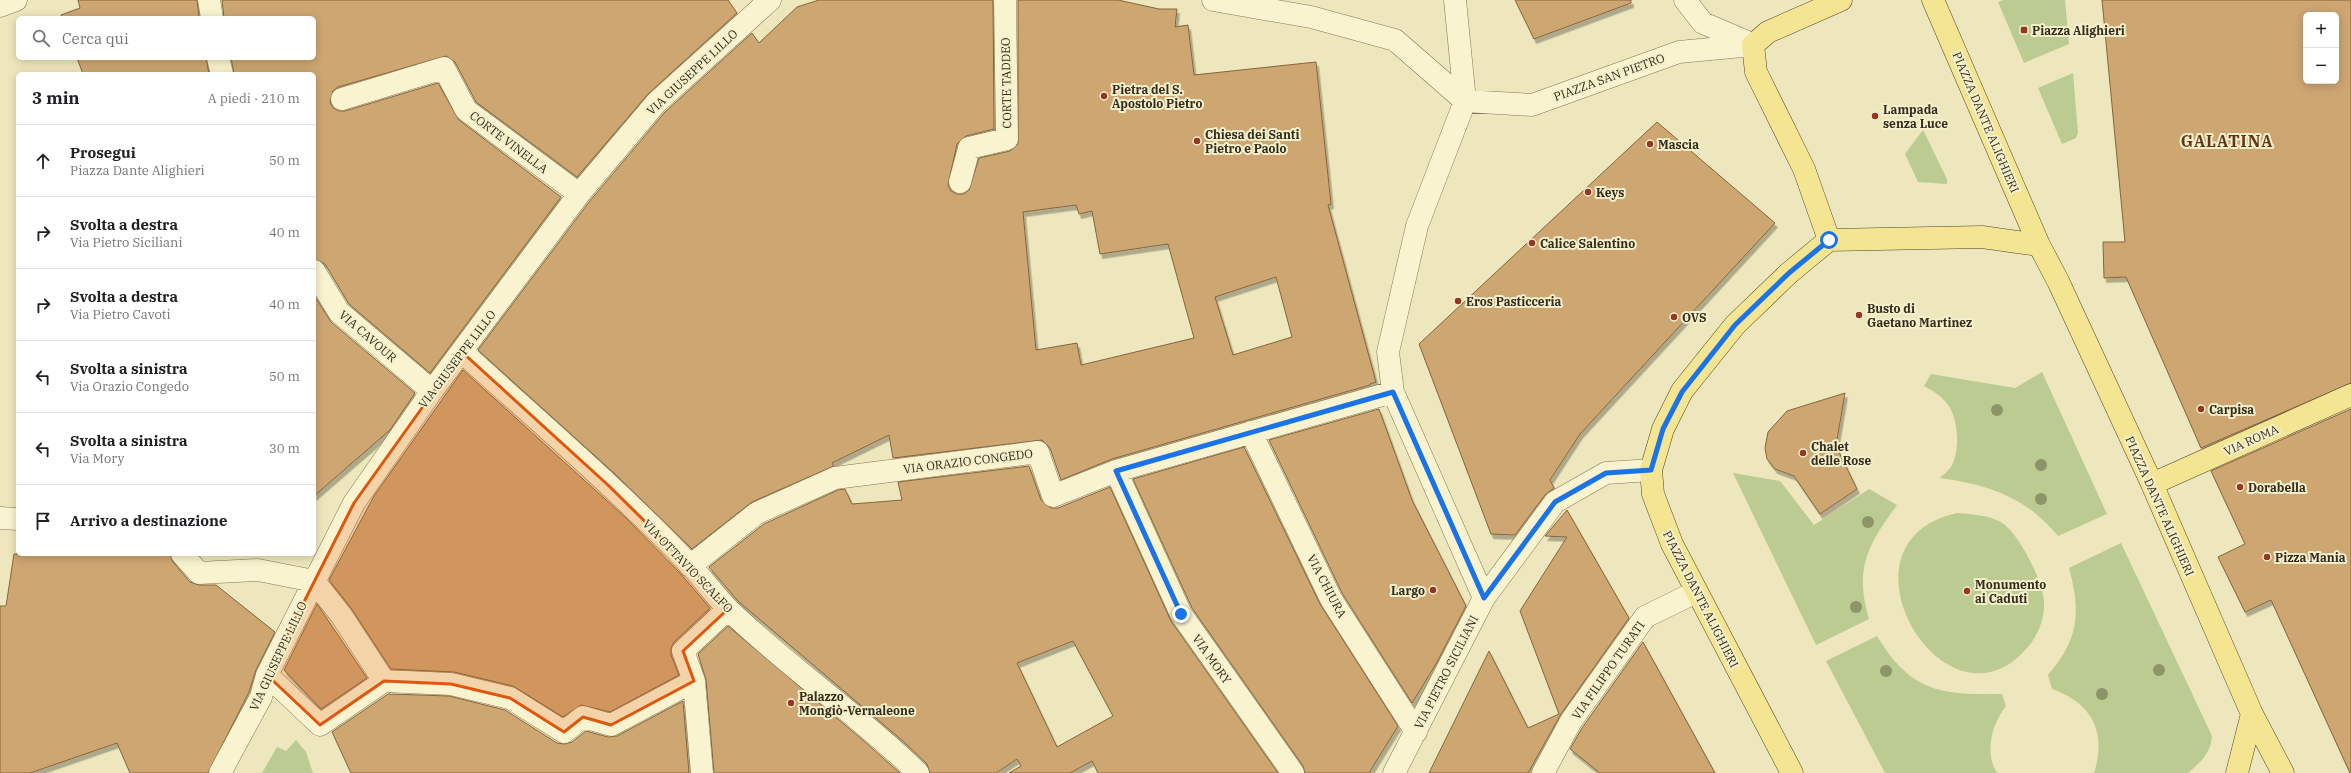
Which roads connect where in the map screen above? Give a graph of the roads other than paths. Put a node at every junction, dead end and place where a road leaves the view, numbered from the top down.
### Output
1 (16, 0) edge
2 (209, 0) edge
3 (770, 0) edge
4 (1005, 0) edge
5 (1213, 0) edge
6 (1455, 0) edge
7 (1685, 0) edge
8 (1841, 0) edge
9 (1933, 0) edge
10 (1813, 5) edge
11 (0, 6) edge
12 (212, 16) edge
13 (1753, 45) junction
14 (218, 60) edge
15 (222, 72) edge
16 (342, 99) dead end
17 (1465, 101) junction
18 (960, 182) dead end
19 (579, 194) junction
20 (1829, 240) junction
21 (2039, 245) junction
22 (316, 274) edge
23 (462, 352) junction
24 (432, 392) junction
25 (1393, 392) junction
26 (2351, 395) edge
27 (1251, 432) junction
28 (1651, 470) junction
29 (1116, 471) junction
30 (2152, 484) junction
31 (0, 518) edge
32 (16, 519) edge
33 (184, 556) edge
34 (690, 566) junction
35 (314, 581) junction
36 (1696, 592) junction
37 (1484, 598) junction
38 (728, 609) junction
39 (267, 675) junction
40 (384, 681) junction
41 (694, 681) junction
42 (2252, 714) junction
43 (1416, 732) junction
44 (220, 773) edge
45 (702, 773) edge
46 (918, 773) edge
47 (1293, 773) edge
48 (1394, 773) edge
49 (1543, 773) edge
50 (1792, 773) edge
51 (2236, 773) edge
52 (2283, 773) edge

1 - 11 street
2 - 12 street
3 - 19 street, VIA GIUSEPPE LILLO
4 - 18 street, CORTE TADDEO
5 - 17 street
6 - 17 street
7 - 13 street
8 - 10 main road
9 - 21 main road, PIAZZA DANTE ALIGHIERI
10 - 13 main road
13 - 17 street, PIAZZA SAN PIETRO
13 - 20 main road
14 - 15 street
16 - 19 street, CORTE VINELLA
17 - 25 street
19 - 23 street, VIA GIUSEPPE LILLO
20 - 21 main road
20 - 28 main road, PIAZZA DANTE ALIGHIERI
21 - 30 main road, PIAZZA DANTE ALIGHIERI
22 - 24 street, VIA CAVOUR
23 - 24 street, VIA GIUSEPPE LILLO
23 - 34 street, VIA OTTAVIO SCALFO
24 - 35 street, VIA GIUSEPPE LILLO
25 - 27 street, VIA ORAZIO CONGEDO
25 - 37 street
26 - 30 main road, VIA ROMA
27 - 29 street, VIA ORAZIO CONGEDO
27 - 43 street, VIA CHIURA
28 - 36 main road, PIAZZA DANTE ALIGHIERI
28 - 37 street, VIA PIETRO SICILIANI
29 - 34 street, VIA ORAZIO CONGEDO
29 - 47 street, VIA MORY
30 - 42 main road, PIAZZA DANTE ALIGHIERI
31 - 32 street
33 - 35 street
34 - 38 street, VIA OTTAVIO SCALFO
35 - 39 street, VIA GIUSEPPE LILLO
35 - 40 street
36 - 49 street, VIA FILIPPO TURATI
36 - 50 main road, PIAZZA DANTE ALIGHIERI
37 - 43 street, VIA PIETRO SICILIANI
38 - 41 street
38 - 46 street, VIA OTTAVIO SCALFO
39 - 40 street
39 - 44 street, VIA GIUSEPPE LILLO
40 - 41 street
41 - 45 street
42 - 51 main road
42 - 52 main road, PIAZZA DANTE ALIGHIERI
43 - 48 street, VIA PIETRO SICILIANI

